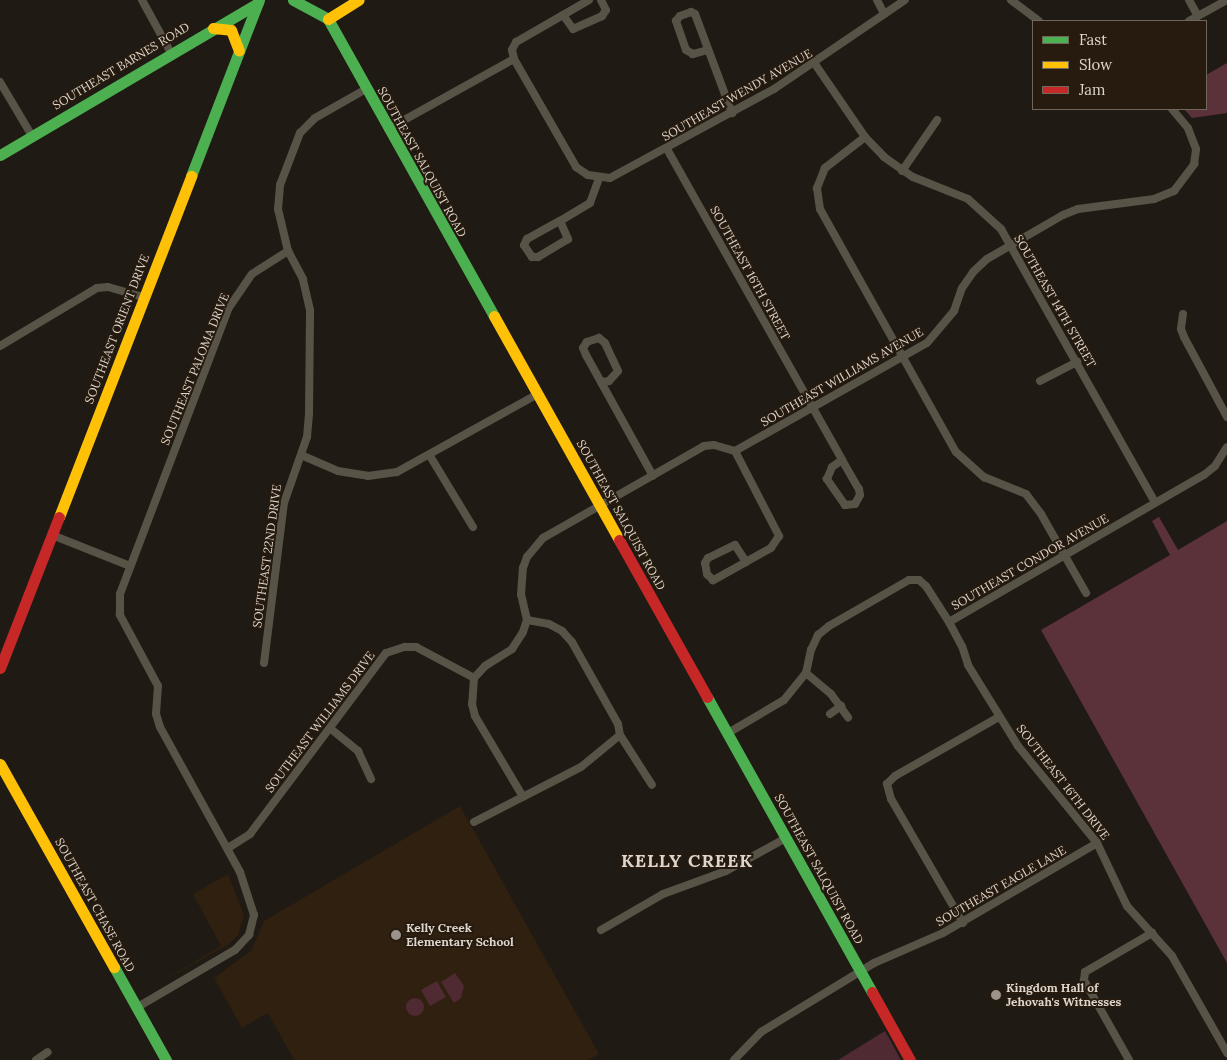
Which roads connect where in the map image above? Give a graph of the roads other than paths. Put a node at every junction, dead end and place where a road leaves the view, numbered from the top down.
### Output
1 (142, 0) edge
2 (293, 0) edge
3 (358, 0) edge
4 (589, 0) edge
5 (601, 0) edge
6 (877, 0) edge
7 (905, 0) edge
8 (1011, 0) edge
9 (1189, 0) edge
10 (1227, 0) edge
11 (258, 1) edge
12 (884, 14) junction
13 (563, 15) junction
14 (1198, 16) junction
15 (328, 19) junction
16 (1038, 20) edge
17 (1191, 20) edge
18 (213, 28) junction
19 (708, 50) junction
20 (239, 51) junction
21 (171, 53) junction
22 (514, 59) junction
23 (815, 64) junction
24 (0, 82) edge
25 (366, 89) junction
26 (1173, 110) edge
27 (732, 113) junction
28 (936, 120) dead end
29 (388, 129) junction
30 (32, 136) junction
31 (865, 137) junction
32 (667, 149) junction
33 (0, 155) edge
34 (902, 171) junction
35 (599, 178) junction
36 (560, 221) junction
37 (1011, 244) junction
38 (288, 251) junction
39 (144, 298) junction
40 (1183, 314) dead end
41 (0, 346) edge
42 (903, 357) junction
43 (1077, 362) junction
44 (1040, 381) dead end
45 (601, 382) junction
46 (538, 394) junction
47 (813, 408) junction
48 (1227, 417) edge
49 (1227, 447) edge
50 (736, 451) junction
51 (301, 455) junction
52 (430, 456) junction
53 (842, 460) junction
54 (653, 476) junction
55 (1155, 502) junction
56 (600, 505) junction
57 (473, 527) dead end
58 (52, 535) junction
59 (1064, 556) junction
60 (746, 562) junction
61 (130, 566) junction
62 (1086, 593) dead end
63 (527, 620) junction
64 (949, 622) junction
65 (264, 663) dead end
66 (0, 668) edge
67 (806, 673) junction
68 (474, 678) junction
69 (841, 706) junction
70 (830, 714) dead end
71 (848, 717) dead end
72 (999, 717) junction
73 (331, 729) junction
74 (728, 733) junction
75 (620, 735) junction
76 (0, 764) edge
77 (371, 779) dead end
78 (652, 785) dead end
79 (523, 797) junction
80 (474, 822) dead end
81 (786, 838) junction
82 (1097, 844) junction
83 (228, 848) junction
84 (962, 922) junction
85 (601, 930) dead end
86 (1152, 933) junction
87 (860, 971) junction
88 (136, 1008) junction
89 (48, 1052) dead end
90 (1227, 1053) edge
91 (36, 1060) edge
92 (166, 1060) edge
93 (734, 1060) edge
94 (910, 1060) edge
95 (1129, 1060) edge

1 - 21 street
2 - 15 street
3 - 15 street
4 - 13 street
5 - 13 street
6 - 12 street
7 - 12 street, SOUTHEAST WENDY AVENUE
8 - 16 street
9 - 14 street
10 - 14 street
11 - 18 street, SOUTHEAST BARNES ROAD
11 - 20 street, SOUTHEAST ORIENT DRIVE
12 - 23 street, SOUTHEAST WENDY AVENUE
13 - 22 street
14 - 17 street
15 - 25 street, SOUTHEAST SALQUIST ROAD
18 - 20 street
18 - 21 street, SOUTHEAST BARNES ROAD
19 - 19 street
19 - 27 street
20 - 39 street, SOUTHEAST ORIENT DRIVE
21 - 30 street, SOUTHEAST BARNES ROAD
22 - 29 street
22 - 35 street
23 - 27 street, SOUTHEAST WENDY AVENUE
23 - 31 street, SOUTHEAST 14TH STREET
24 - 30 street
25 - 29 street, SOUTHEAST SALQUIST ROAD
25 - 38 street
26 - 37 street, SOUTHEAST WILLIAMS AVENUE
27 - 32 street, SOUTHEAST WENDY AVENUE
28 - 34 street
29 - 46 street, SOUTHEAST SALQUIST ROAD
30 - 33 street, SOUTHEAST BARNES ROAD
31 - 34 street, SOUTHEAST 14TH STREET
31 - 42 street
32 - 35 street, SOUTHEAST WENDY AVENUE
32 - 47 street, SOUTHEAST 16TH STREET
34 - 37 street, SOUTHEAST 14TH STREET
35 - 36 street
36 - 36 street
37 - 42 street, SOUTHEAST WILLIAMS AVENUE
37 - 43 street, SOUTHEAST 14TH STREET
38 - 51 street, SOUTHEAST 22ND DRIVE
38 - 61 street, SOUTHEAST PALOMA DRIVE
39 - 41 street
39 - 58 street, SOUTHEAST ORIENT DRIVE
40 - 48 street
42 - 47 street, SOUTHEAST WILLIAMS AVENUE
42 - 59 street
43 - 44 street
43 - 55 street, SOUTHEAST 14TH STREET
45 - 45 street
45 - 54 street
46 - 52 street
46 - 56 street, SOUTHEAST SALQUIST ROAD
47 - 50 street, SOUTHEAST WILLIAMS AVENUE
47 - 53 street, SOUTHEAST 16TH STREET
49 - 55 street, SOUTHEAST CONDOR AVENUE
50 - 54 street
50 - 60 street
51 - 52 street
51 - 65 street, SOUTHEAST 22ND DRIVE
52 - 57 street
53 - 53 street, SOUTHEAST 16TH STREET
54 - 56 street
55 - 59 street, SOUTHEAST CONDOR AVENUE
56 - 63 street
56 - 74 street, SOUTHEAST SALQUIST ROAD
58 - 61 street
58 - 66 street, SOUTHEAST ORIENT DRIVE
59 - 62 street
59 - 64 street, SOUTHEAST CONDOR AVENUE
60 - 60 street
61 - 83 street, SOUTHEAST PALOMA DRIVE
63 - 68 street
63 - 75 street
64 - 67 street, SOUTHEAST CONDOR AVENUE
64 - 72 street, SOUTHEAST 16TH DRIVE
67 - 69 street
67 - 74 street, SOUTHEAST CONDOR AVENUE
68 - 73 street, SOUTHEAST WILLIAMS DRIVE
68 - 79 street
69 - 70 street
69 - 71 street
72 - 82 street, SOUTHEAST 16TH DRIVE
72 - 84 street
73 - 77 street
73 - 83 street, SOUTHEAST WILLIAMS DRIVE
74 - 81 street, SOUTHEAST SALQUIST ROAD
75 - 78 street
75 - 79 street
76 - 88 street, SOUTHEAST CHASE ROAD
79 - 80 street
81 - 85 street
81 - 87 street, SOUTHEAST SALQUIST ROAD
82 - 84 street, SOUTHEAST EAGLE LANE
82 - 86 street, SOUTHEAST 16TH DRIVE
83 - 88 street
84 - 87 street, SOUTHEAST EAGLE LANE
86 - 90 street, SOUTHEAST 16TH DRIVE
86 - 95 street
87 - 93 street, SOUTHEAST EAGLE LANE
87 - 94 street, SOUTHEAST SALQUIST ROAD
88 - 92 street, SOUTHEAST CHASE ROAD
89 - 91 street

